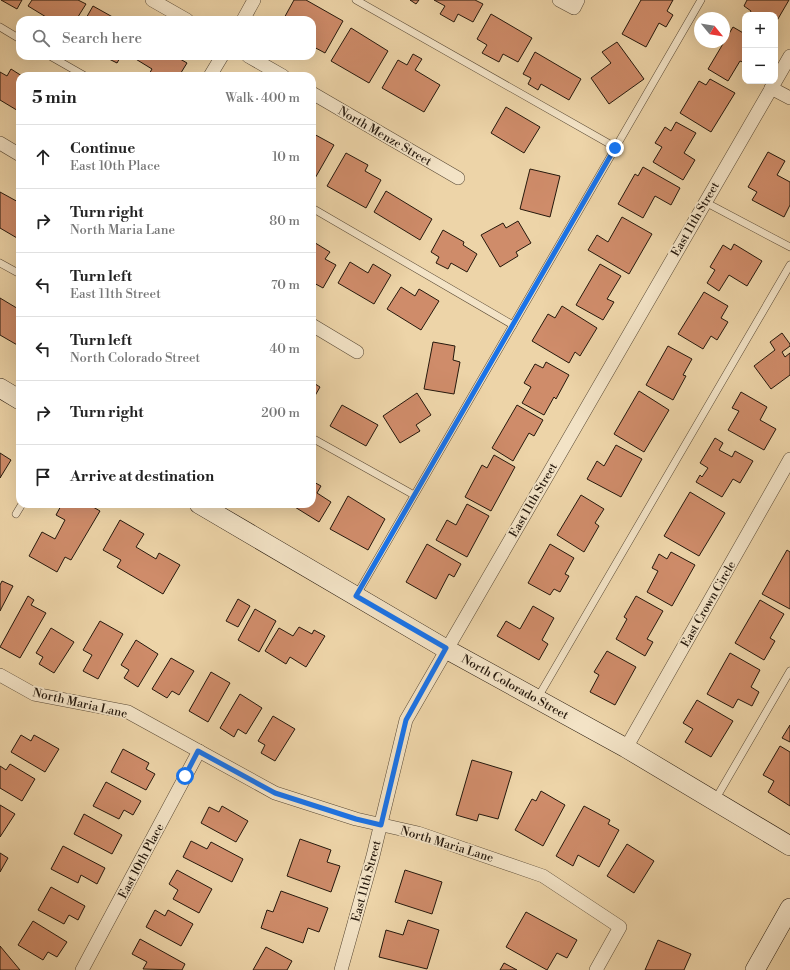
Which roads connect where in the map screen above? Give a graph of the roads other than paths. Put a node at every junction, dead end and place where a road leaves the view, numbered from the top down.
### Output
1 (152, 0) edge
2 (254, 0) edge
3 (356, 0) edge
4 (559, 0) edge
5 (701, 0) edge
6 (576, 4) edge
7 (179, 16) edge
8 (245, 16) edge
9 (0, 27) edge
10 (16, 37) edge
11 (790, 56) edge
12 (57, 60) edge
13 (220, 60) edge
14 (255, 60) edge
15 (77, 72) edge
16 (212, 72) edge
17 (276, 72) edge
18 (771, 88) junction
19 (316, 95) edge
20 (790, 98) edge
21 (0, 144) edge
22 (615, 148) junction
23 (16, 153) edge
24 (458, 178) dead end
25 (705, 202) junction
26 (316, 210) edge
27 (790, 247) edge
28 (0, 262) edge
29 (790, 265) edge
30 (16, 272) edge
31 (513, 325) junction
32 (316, 327) edge
33 (357, 352) dead end
34 (0, 388) edge
35 (16, 398) edge
36 (316, 440) edge
37 (790, 459) edge
38 (414, 495) junction
39 (20, 508) edge
40 (206, 508) edge
41 (16, 514) dead end
42 (356, 596) junction
43 (446, 648) junction
44 (790, 671) edge
45 (2, 680) edge
46 (537, 699) junction
47 (626, 748) junction
48 (198, 751) junction
49 (714, 801) junction
50 (381, 825) junction
51 (790, 846) edge
52 (790, 908) edge
53 (82, 970) edge
54 (341, 970) edge
55 (596, 970) edge
56 (755, 970) edge

1 - 7 street
2 - 8 street
3 - 22 lane
4 - 6 street
5 - 22 lane
9 - 10 lane
11 - 18 street, East 11th Street
12 - 15 lane
13 - 16 street
14 - 17 street
18 - 20 street
18 - 25 street, East 11th Street
19 - 24 street, North Menze Street
21 - 23 street
22 - 31 lane
25 - 27 lane
25 - 43 street, East 11th Street
26 - 31 lane
28 - 30 lane
29 - 46 lane
31 - 38 lane
32 - 33 street
34 - 35 street
36 - 38 lane
37 - 47 street, East Crown Circle
38 - 42 lane
39 - 41 lane
40 - 42 street, North Colorado Street
42 - 43 street, North Colorado Street
43 - 46 street, North Colorado Street
43 - 50 street, East 11th Street
44 - 49 lane
45 - 48 street, North Maria Lane
46 - 47 street, North Colorado Street
47 - 49 street, North Colorado Street
48 - 50 street, North Maria Lane
48 - 53 street, East 10th Place
49 - 51 street, North Colorado Street
50 - 54 street, East 11th Street
50 - 55 street, North Maria Lane
52 - 56 street

